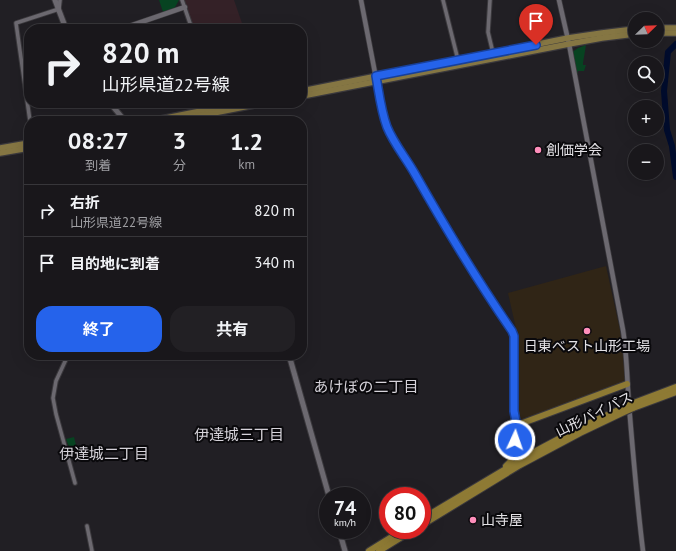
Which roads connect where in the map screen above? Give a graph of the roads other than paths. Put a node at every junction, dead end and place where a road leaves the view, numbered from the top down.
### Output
1 (55, 0) edge
2 (60, 0) edge
3 (182, 0) edge
4 (361, 0) edge
5 (442, 0) edge
6 (490, 0) edge
7 (558, 0) edge
8 (185, 7) junction
9 (58, 10) junction
10 (64, 24) edge
11 (136, 24) edge
12 (190, 24) edge
13 (664, 28) edge
14 (676, 28) edge
15 (628, 30) edge
16 (664, 33) edge
17 (676, 33) edge
18 (628, 35) edge
19 (568, 41) junction
20 (493, 53) junction
21 (458, 60) junction
22 (24, 79) edge
23 (376, 79) junction
24 (307, 90) edge
25 (307, 95) edge
26 (114, 108) edge
27 (208, 108) edge
28 (239, 108) edge
29 (121, 116) edge
30 (173, 116) edge
31 (198, 116) edge
32 (24, 144) edge
33 (0, 148) edge
34 (24, 149) edge
35 (0, 153) edge
36 (514, 353) joint
37 (66, 360) edge
38 (290, 360) edge
39 (627, 384) junction
40 (676, 387) edge
41 (676, 392) edge
42 (650, 399) junction
43 (623, 410) junction
44 (517, 427) junction
45 (554, 442) junction
46 (515, 448) junction
47 (74, 483) dead end
48 (326, 487) edge
49 (465, 493) junction
50 (431, 514) edge
51 (431, 519) edge
52 (87, 526) dead end
53 (342, 539) edge
54 (388, 539) edge
55 (398, 539) edge
56 (92, 551) edge
57 (345, 551) edge
58 (369, 551) edge
59 (379, 551) edge
60 (643, 551) edge

1 - 9 main road
2 - 9 street
3 - 8 street
4 - 23 street
5 - 21 street
6 - 20 street
7 - 19 street
8 - 11 street
8 - 12 street
9 - 10 main road
9 - 22 street
13 - 14 main road
15 - 19 main road
16 - 17 main road
18 - 19 main road
19 - 20 main road
19 - 23 main road
19 - 39 street
20 - 21 main road
21 - 23 main road
23 - 24 main road
23 - 25 main road
23 - 36 street
26 - 29 main road
27 - 30 main road
28 - 31 main road
32 - 33 main road
34 - 35 main road
36 - 44 street
37 - 47 street
38 - 48 main road
39 - 44 highway
39 - 60 street
40 - 42 highway, 山形バイパス
41 - 42 highway, 山形バイパス
42 - 43 highway, 山形バイパス, bridge
43 - 45 highway, 山形バイパス
43 - 51 highway, 山形バイパス
44 - 46 highway
45 - 46 highway
45 - 49 highway, 山形バイパス
46 - 49 highway
49 - 50 highway, 山形バイパス
52 - 56 street
53 - 57 main road
54 - 58 highway
55 - 59 highway

